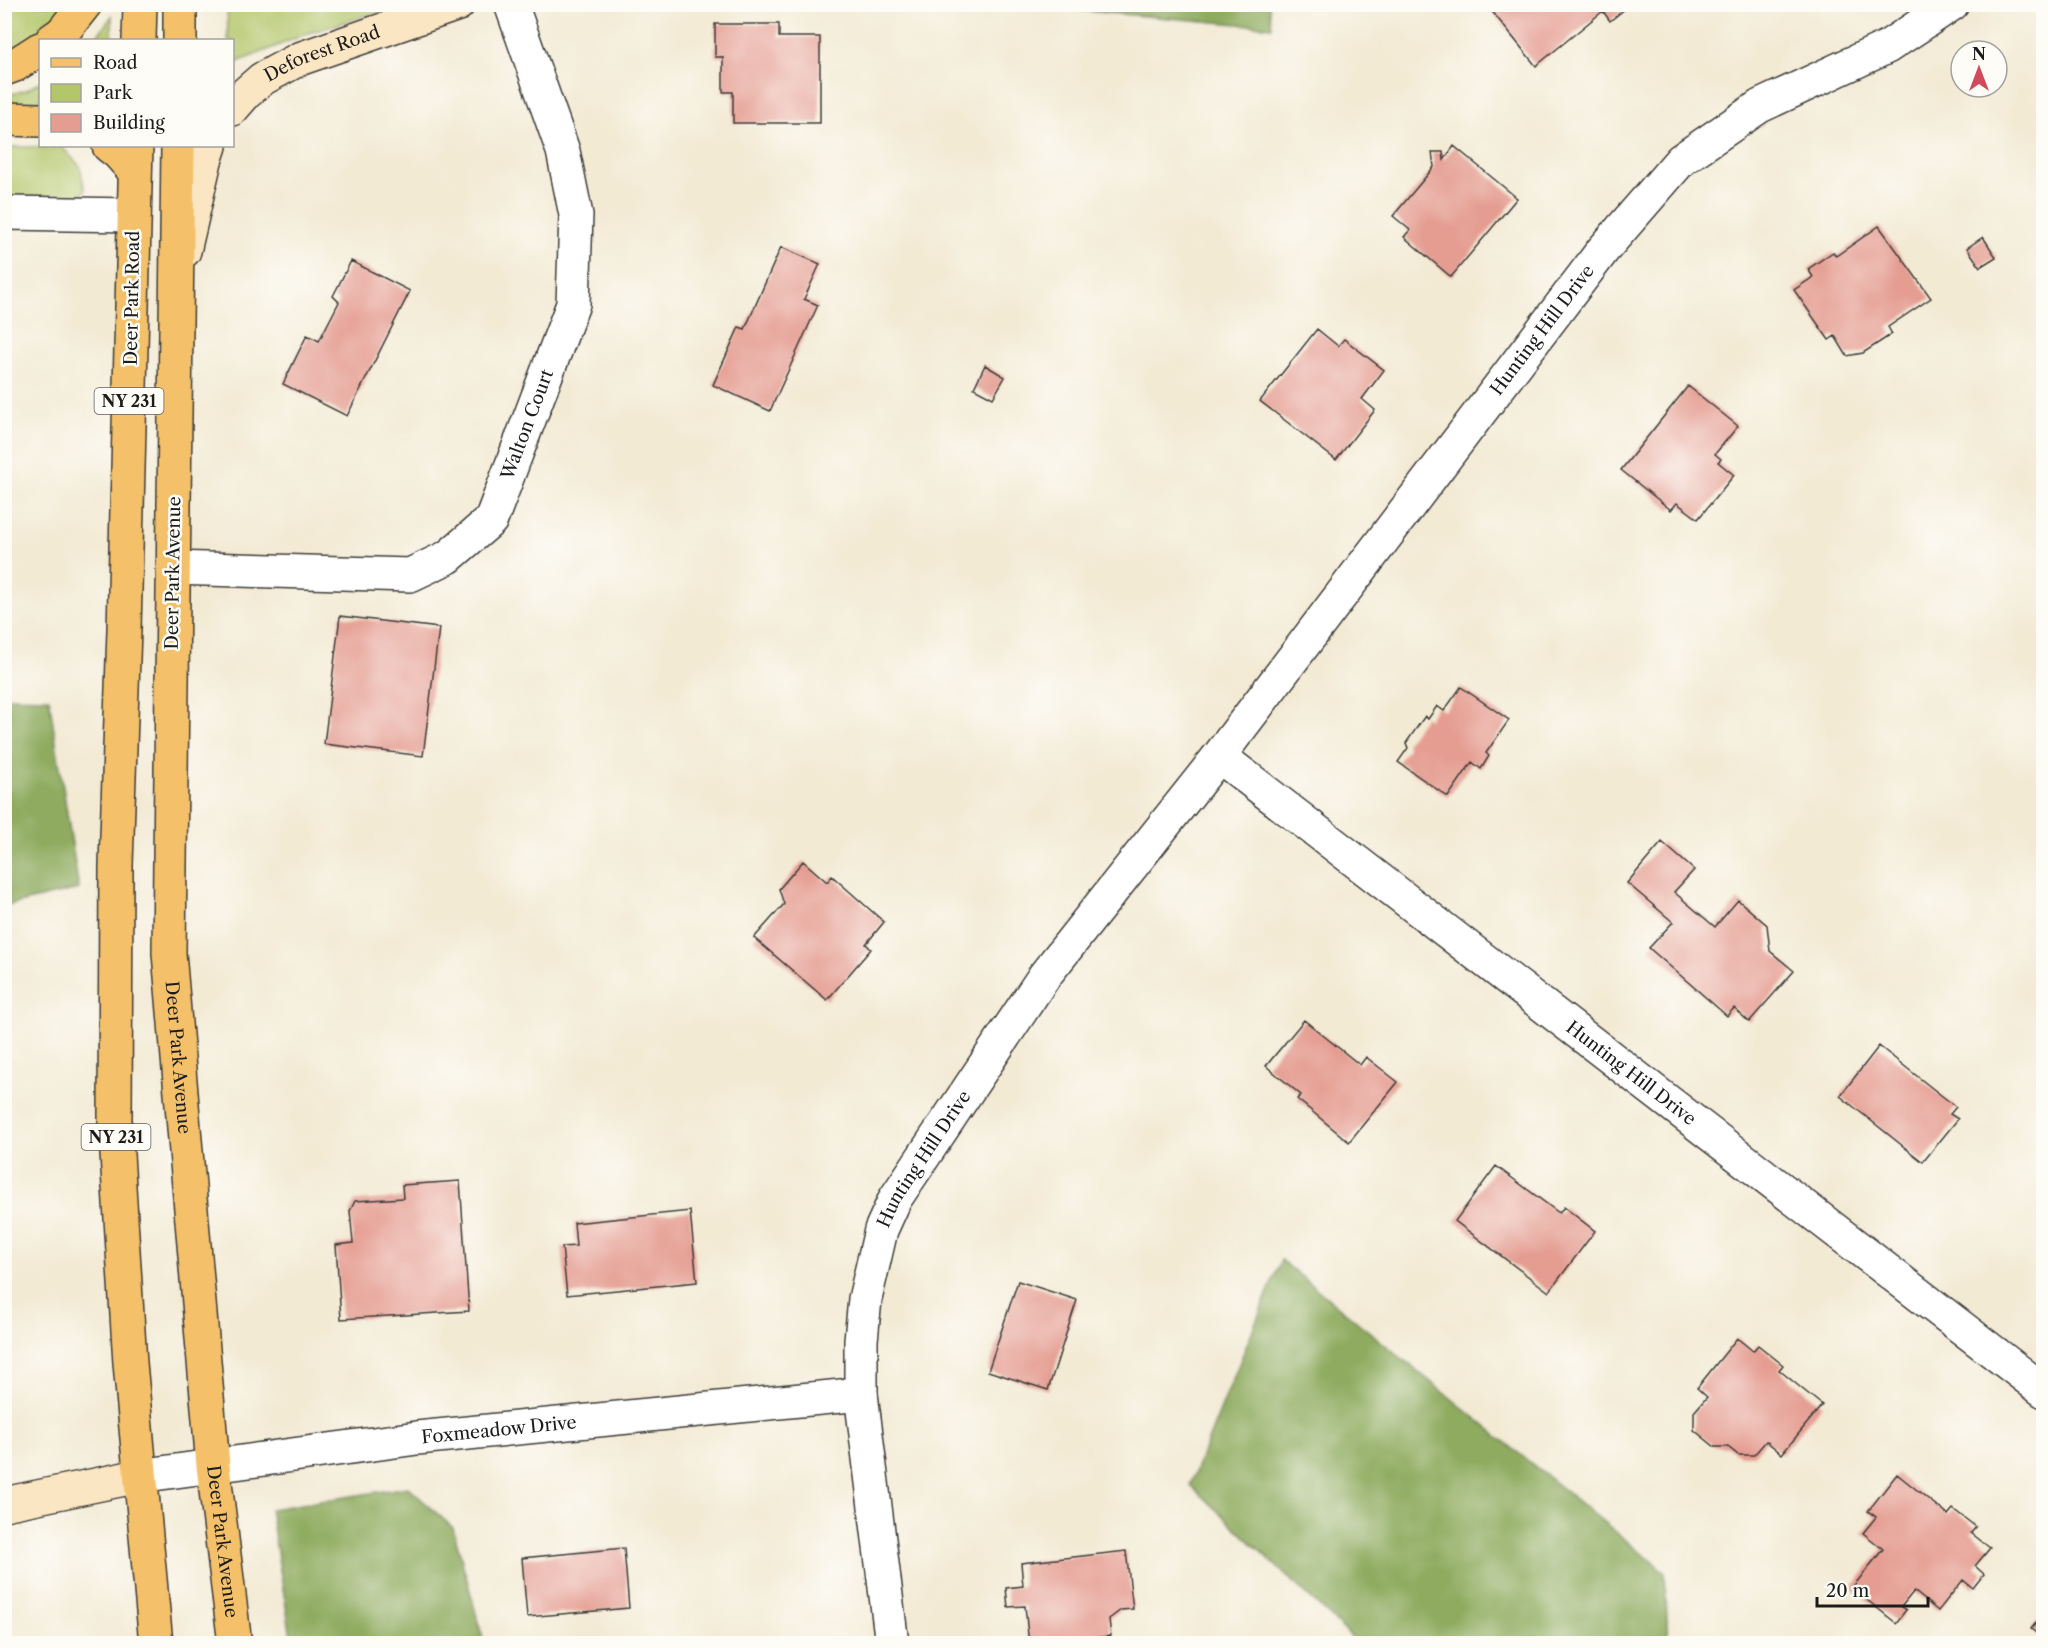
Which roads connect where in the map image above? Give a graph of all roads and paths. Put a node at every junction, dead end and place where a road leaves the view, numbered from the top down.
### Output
1 (85, 4) edge
2 (140, 4) edge
3 (180, 4) edge
4 (458, 4) edge
5 (511, 4) edge
6 (1953, 4) edge
7 (53, 39) edge
8 (139, 39) edge
9 (180, 39) edge
10 (39, 50) edge
11 (4, 69) edge
12 (234, 107) edge
13 (4, 119) edge
14 (39, 120) edge
15 (110, 147) edge
16 (178, 147) edge
17 (210, 147) edge
18 (135, 159) edge
19 (4, 213) edge
20 (134, 215) junction
21 (177, 285) junction
22 (172, 568) junction
23 (1219, 756) junction
24 (2043, 1391) edge
25 (861, 1394) junction
26 (213, 1466) junction
27 (140, 1476) junction
28 (4, 1504) edge
29 (156, 1644) edge
30 (235, 1644) edge
31 (892, 1644) edge

1 - 7 main road
2 - 8 main road
3 - 9 main road
4 - 12 street, Deforest Road
5 - 22 street, Walton Court
6 - 23 street, Hunting Hill Drive
10 - 11 main road
13 - 14 main road
15 - 18 main road
16 - 21 main road, NY 231
17 - 21 street
18 - 20 main road, Deer Park Road / NY 231
19 - 20 street
20 - 27 main road, Deer Park Road / NY 231
21 - 22 main road, Deer Park Avenue / NY 231
22 - 26 main road, Deer Park Avenue / NY 231
23 - 24 street, Hunting Hill Drive
23 - 25 street, Hunting Hill Drive
25 - 26 street, Foxmeadow Drive
25 - 31 street, Hunting Hill Drive
26 - 27 street, Foxmeadow Drive
26 - 30 main road, Deer Park Avenue / NY 231
27 - 28 street
27 - 29 main road, NY 231

